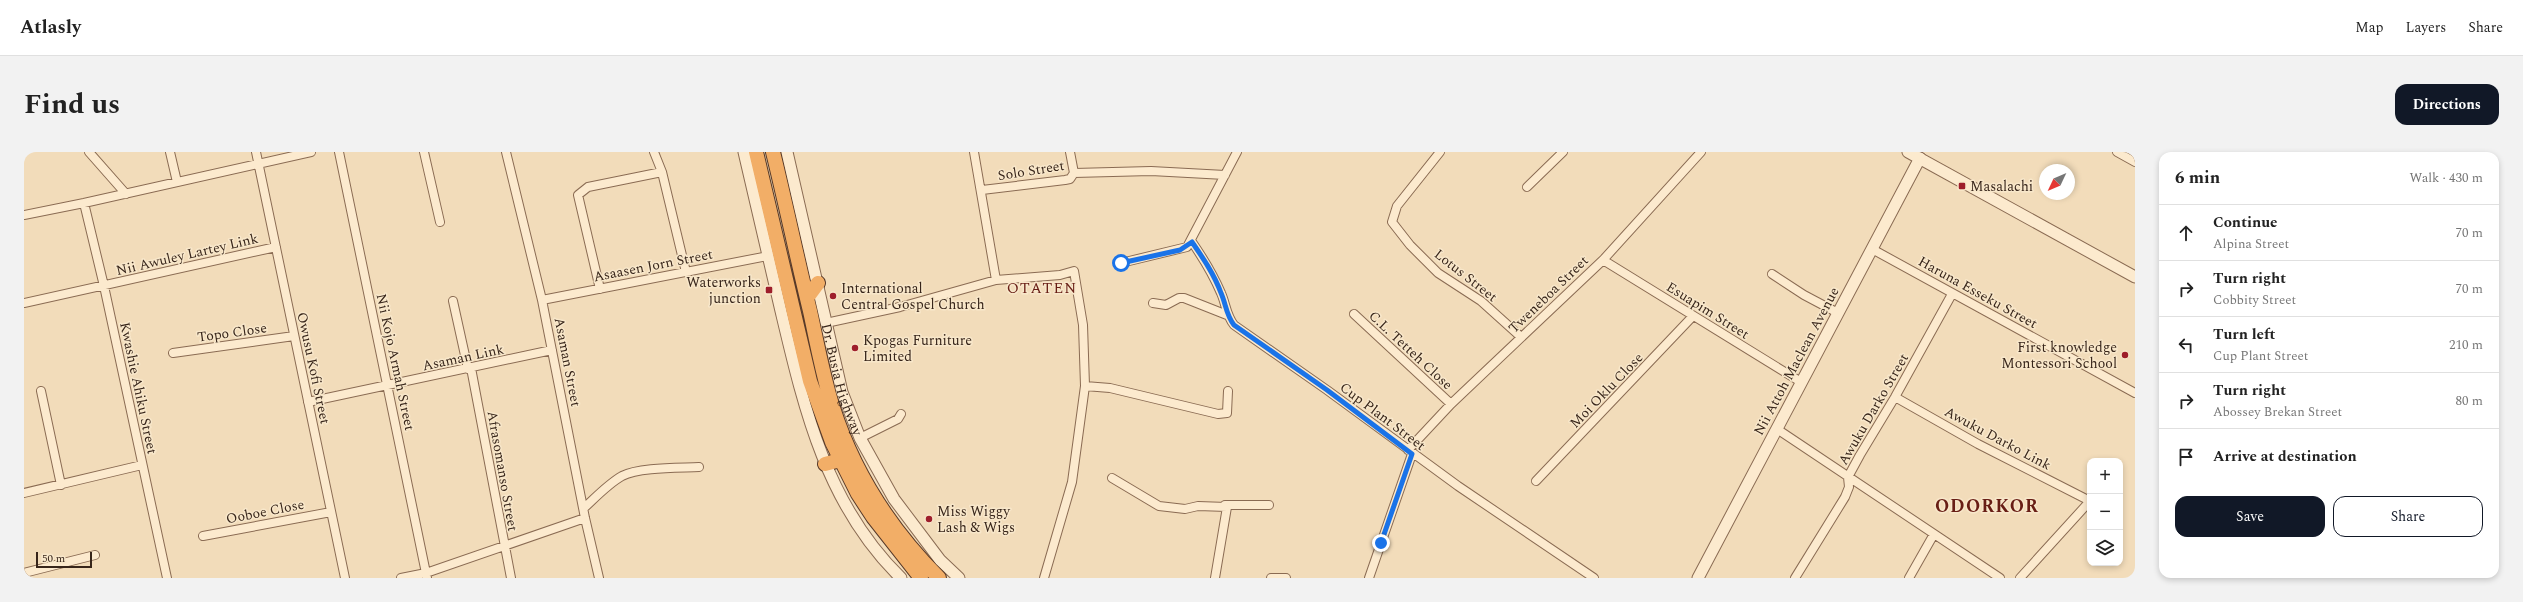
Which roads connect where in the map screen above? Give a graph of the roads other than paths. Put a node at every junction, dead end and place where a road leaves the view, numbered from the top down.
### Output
1 (89, 152) edge
2 (170, 152) edge
3 (256, 152) edge
4 (312, 152) edge
5 (339, 152) edge
6 (424, 152) edge
7 (506, 152) edge
8 (654, 152) edge
9 (744, 152) edge
10 (756, 152) edge
11 (773, 152) edge
12 (787, 152) edge
13 (974, 152) edge
14 (1070, 152) edge
15 (1237, 152) edge
16 (1440, 152) edge
17 (1563, 152) edge
18 (1701, 152) edge
19 (1908, 152) edge
20 (2117, 152) edge
21 (1920, 158) junction
22 (2135, 162) edge
23 (259, 163) junction
24 (662, 172) junction
25 (1074, 173) junction
26 (1225, 175) junction
27 (177, 182) junction
28 (1527, 187) dead end
29 (982, 190) junction
30 (126, 194) junction
31 (84, 203) junction
32 (24, 215) edge
33 (440, 222) dead end
34 (1192, 242) junction
35 (276, 247) junction
36 (1872, 248) junction
37 (768, 256) junction
38 (1603, 260) junction
39 (1121, 263) dead end
40 (686, 272) junction
41 (1772, 274) dead end
42 (2135, 277) edge
43 (996, 280) junction
44 (818, 283) junction
45 (104, 286) junction
46 (600, 289) junction
47 (1952, 294) junction
48 (807, 298) junction
49 (542, 300) junction
50 (453, 301) dead end
51 (24, 303) edge
52 (1153, 303) dead end
53 (1838, 313) junction
54 (1354, 314) dead end
55 (1227, 315) junction
56 (1693, 316) junction
57 (826, 323) junction
58 (294, 336) junction
59 (1522, 337) junction
60 (552, 350) junction
61 (173, 353) dead end
62 (470, 369) junction
63 (1801, 382) junction
64 (388, 386) junction
65 (1086, 386) junction
66 (41, 391) dead end
67 (1228, 391) dead end
68 (2135, 393) edge
69 (1896, 397) junction
70 (308, 402) junction
71 (1452, 404) junction
72 (901, 414) dead end
73 (1777, 429) junction
74 (860, 438) junction
75 (1410, 452) junction
76 (840, 460) junction
77 (825, 464) junction
78 (142, 465) junction
79 (699, 467) dead end
80 (1848, 477) junction
81 (1112, 478) dead end
82 (1536, 481) dead end
83 (61, 484) junction
84 (24, 493) edge
85 (2087, 499) edge
86 (2087, 504) edge
87 (1269, 505) dead end
88 (1225, 506) junction
89 (584, 508) junction
90 (331, 512) junction
91 (585, 518) junction
92 (1934, 534) junction
93 (204, 536) dead end
94 (503, 545) junction
95 (96, 555) dead end
96 (24, 572) edge
97 (426, 575) edge
98 (167, 578) edge
99 (345, 578) edge
100 (401, 578) edge
101 (511, 578) edge
102 (599, 578) edge
103 (901, 578) edge
104 (921, 578) edge
105 (938, 578) edge
106 (959, 578) edge
107 (1044, 578) edge
108 (1215, 578) edge
109 (1271, 578) edge
110 (1286, 578) edge
111 (1369, 578) edge
112 (1594, 578) edge
113 (1698, 578) edge
114 (1795, 578) edge
115 (1909, 578) edge
116 (2000, 578) edge
117 (2020, 578) edge

1 - 30 street
2 - 27 street
3 - 23 street, Owusu Kofi Street
4 - 23 street
5 - 64 street, Nii Kojo Armah Street
6 - 33 street
7 - 49 street, Asaman Street
8 - 24 street
9 - 37 street
10 - 76 highway, Dr. Busia Highway
11 - 48 highway, Dr. Busia Highway
12 - 44 street, Dr. Busia Highway
13 - 29 street
14 - 25 street
15 - 26 street
16 - 59 street, Lotus Street
17 - 28 street
18 - 38 street, Tweneboa Street
19 - 21 street
20 - 22 street
21 - 36 street, Nii Attoh Maclean Avenue
21 - 42 street
23 - 27 street
23 - 35 street, Owusu Kofi Street
24 - 40 street
24 - 46 street
25 - 26 street, Solo Street
25 - 29 street, Solo Street
26 - 34 street
27 - 30 street
29 - 43 street
30 - 31 street
31 - 32 street
31 - 45 street, Kwashie Ahiku Street
34 - 39 street
34 - 55 street
35 - 45 street, Nii Awuley Lartey Link
35 - 58 street, Owusu Kofi Street
36 - 47 street, Haruna Esseku Street
36 - 53 street, Nii Attoh Maclean Avenue
37 - 40 street, Asaasen Jorn Street
37 - 77 street
38 - 56 street, Esuapim Street
38 - 59 street, Tweneboa Street
40 - 46 street, Asaasen Jorn Street
41 - 53 street
43 - 57 street
43 - 65 street
44 - 48 highway
44 - 57 street, Dr. Busia Highway
45 - 51 street, Nii Awuley Lartey Link
45 - 78 street, Kwashie Ahiku Street
46 - 49 street, Asaasen Jorn Street
47 - 68 street, Haruna Esseku Street
47 - 69 street, Awuku Darko Street
48 - 105 highway, Dr. Busia Highway
49 - 60 street, Asaman Street
50 - 62 street, Afrasomanso Street
52 - 55 street, Cup Plant Street
53 - 63 street, Nii Attoh Maclean Avenue
54 - 71 street, C.L. Tetteh Close
55 - 75 street, Cup Plant Street
56 - 63 street, Esuapim Street
56 - 82 street, Moi Oklu Close
57 - 74 street, Dr. Busia Highway
58 - 61 street, Topo Close
58 - 70 street, Owusu Kofi Street
59 - 71 street, Tweneboa Street
60 - 62 street, Asaman Link
60 - 89 street, Asaman Street
62 - 64 street, Asaman Link
62 - 94 street, Afrasomanso Street
63 - 73 street, Nii Attoh Maclean Avenue
64 - 70 street, Asaman Link
64 - 97 street, Nii Kojo Armah Street
65 - 67 street
65 - 107 street
66 - 83 street
69 - 80 street, Awuku Darko Street
69 - 85 street, Awuku Darko Link
70 - 90 street, Owusu Kofi Street
71 - 75 street, Tweneboa Street
72 - 74 street
73 - 80 street
73 - 113 street, Nii Attoh Maclean Avenue
74 - 106 street, Dr. Busia Highway
75 - 111 street
75 - 112 street, Cup Plant Street
76 - 77 highway
76 - 104 highway, Dr. Busia Highway
77 - 103 street
78 - 83 street
78 - 98 street, Kwashie Ahiku Street
79 - 89 street
80 - 92 street
80 - 114 street, Awuku Darko Street
81 - 88 street
83 - 84 street
86 - 117 street, Awuku Darko Link
87 - 88 street
88 - 108 street
89 - 91 street, Asaman Street
90 - 93 street, Ooboe Close
90 - 99 street, Owusu Kofi Street
91 - 94 street
91 - 102 street, Asaman Street
92 - 115 street
92 - 116 street
94 - 97 street
94 - 101 street, Afrasomanso Street
95 - 96 street
97 - 100 street
109 - 110 street

